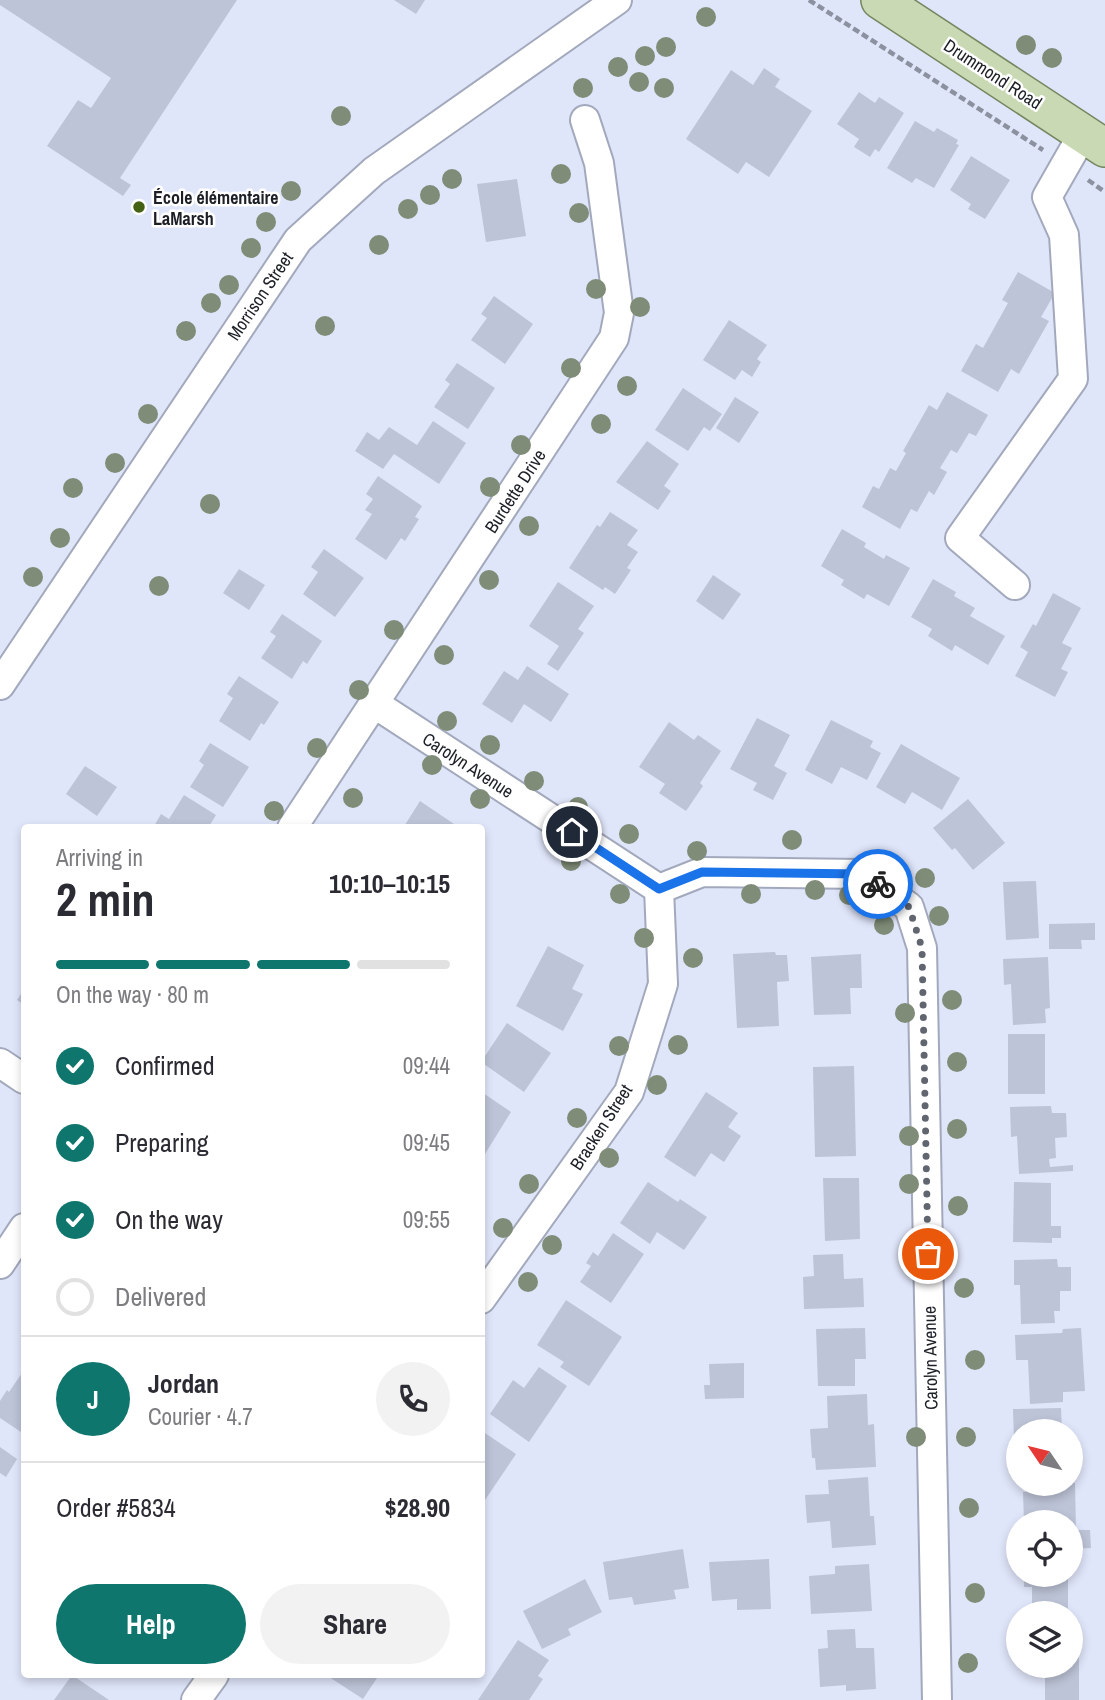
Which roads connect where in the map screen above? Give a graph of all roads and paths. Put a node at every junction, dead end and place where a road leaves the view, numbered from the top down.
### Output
1 (617, 0) edge
2 (809, 0) edge
3 (880, 0) edge
4 (585, 120) dead end
5 (1084, 149) edge
6 (1105, 191) edge
7 (1015, 586) dead end
8 (0, 685) edge
9 (374, 704) junction
10 (295, 824) edge
11 (659, 889) junction
12 (0, 1063) edge
13 (21, 1077) edge
14 (21, 1232) edge
15 (0, 1264) edge
16 (485, 1294) edge
17 (212, 1678) edge
18 (196, 1700) edge
19 (937, 1700) edge

1 - 8 street, Morrison Street
2 - 5 path
3 - 5 main road, Drummond Road
4 - 9 street, Burdette Drive
5 - 6 path
5 - 7 street
9 - 10 street, Burdette Drive
9 - 11 street, Carolyn Avenue
11 - 16 street, Bracken Street
11 - 19 street, Carolyn Avenue
12 - 13 street
14 - 15 street
17 - 18 street

